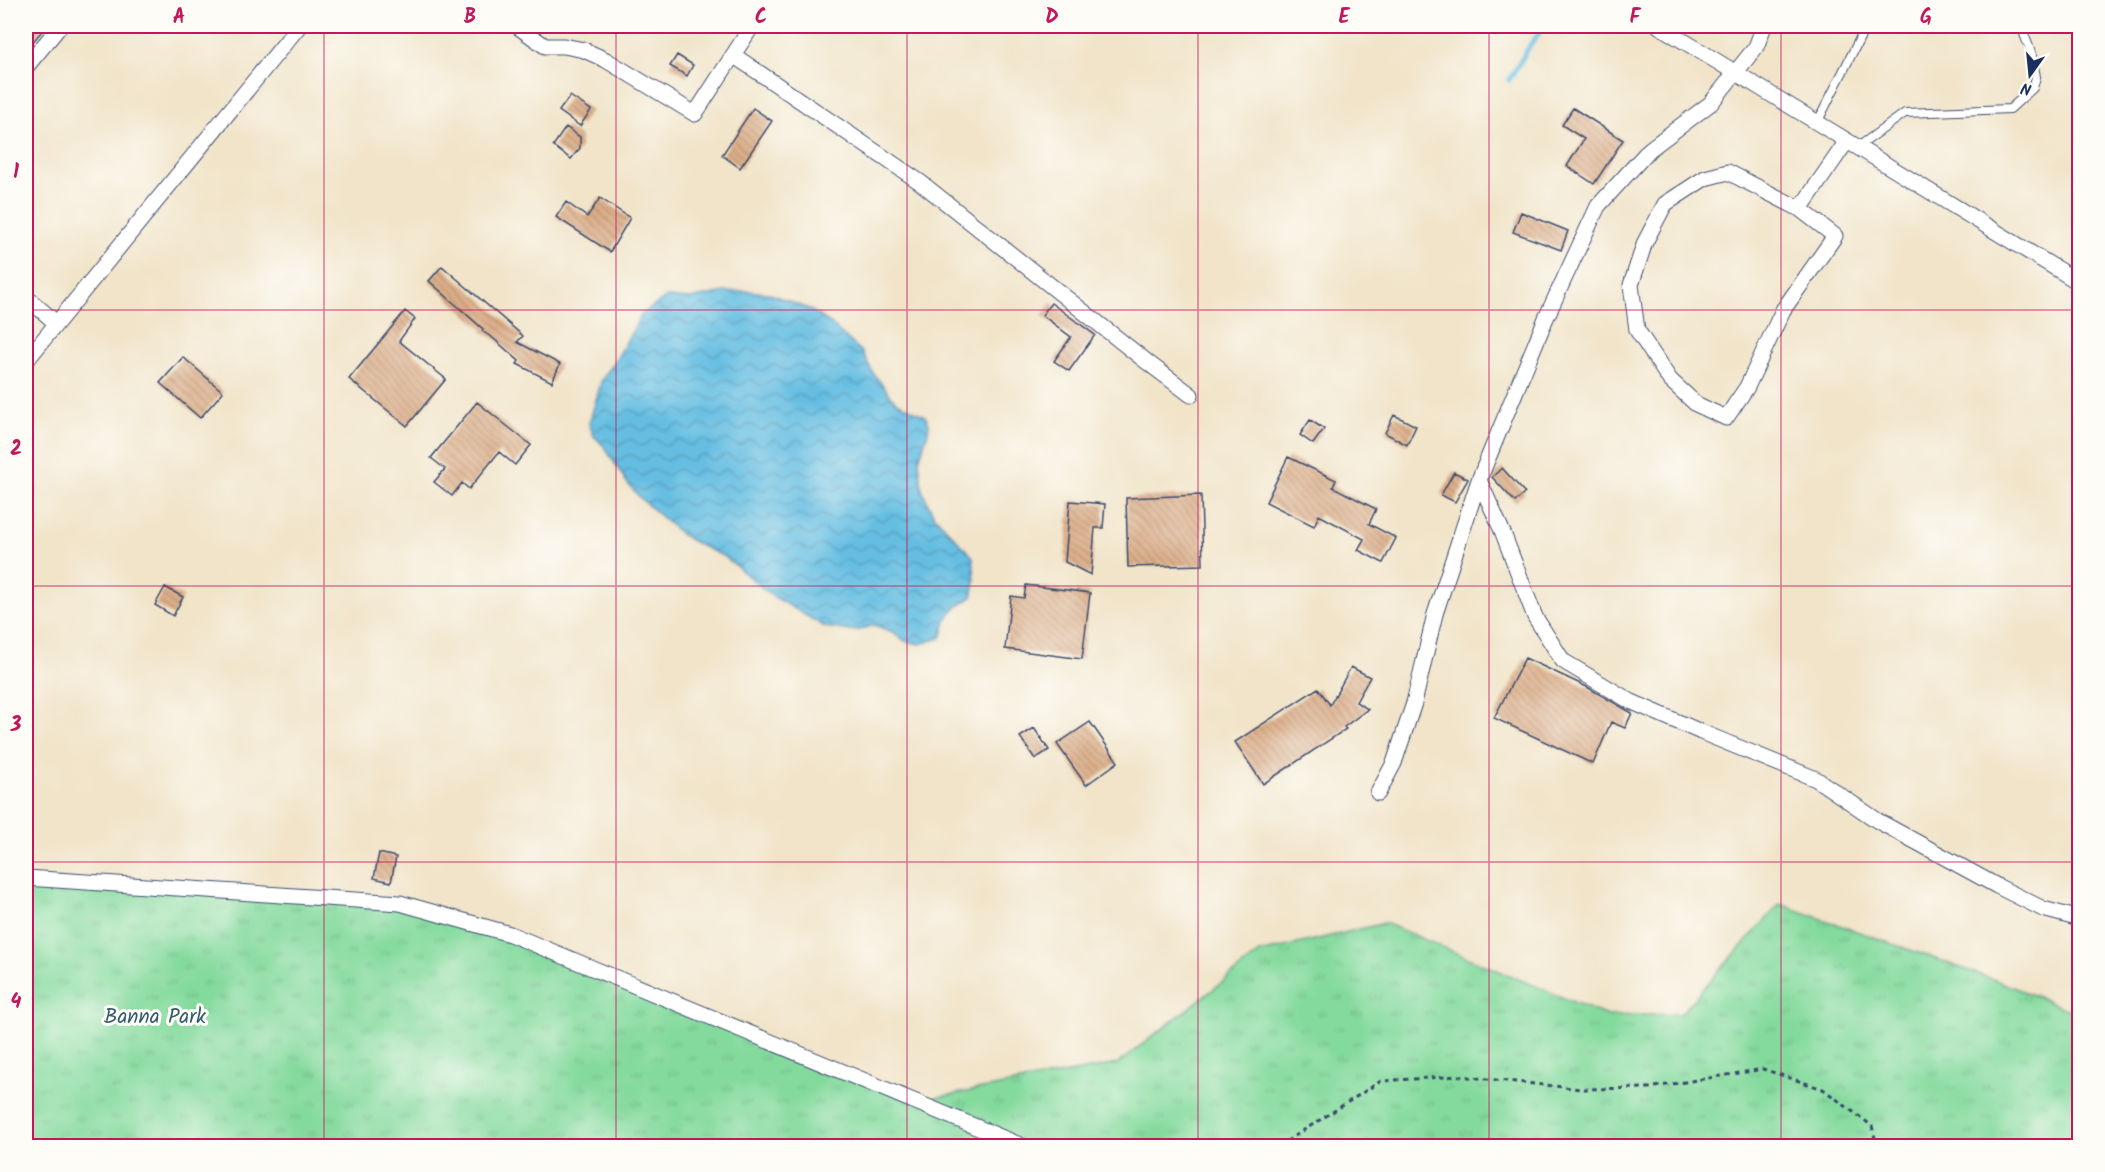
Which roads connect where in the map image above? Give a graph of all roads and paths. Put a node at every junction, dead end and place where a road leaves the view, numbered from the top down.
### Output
1 (60, 26) edge
2 (299, 26) edge
3 (517, 26) edge
4 (752, 26) edge
5 (1659, 26) edge
6 (1764, 26) edge
7 (1866, 26) edge
8 (2021, 26) edge
9 (733, 55) junction
10 (26, 67) edge
11 (1736, 72) junction
12 (1818, 123) junction
13 (1852, 145) junction
14 (1800, 209) junction
15 (2079, 284) edge
16 (26, 297) edge
17 (55, 322) junction
18 (26, 361) edge
19 (1191, 394) dead end
20 (1479, 480) junction
21 (1378, 793) dead end
22 (26, 878) edge
23 (2079, 919) edge
24 (1022, 1146) edge
25 (1279, 1146) edge
26 (1876, 1146) edge

1 - 10 street
2 - 17 street
3 - 9 street
4 - 9 street
5 - 11 street
6 - 11 street
7 - 12 lane
8 - 13 lane
9 - 19 street
11 - 12 street
11 - 20 street
12 - 13 street
13 - 14 street
13 - 15 street
14 - 14 street
16 - 17 street
17 - 18 street
20 - 21 street
20 - 23 street
22 - 24 street
25 - 26 path

